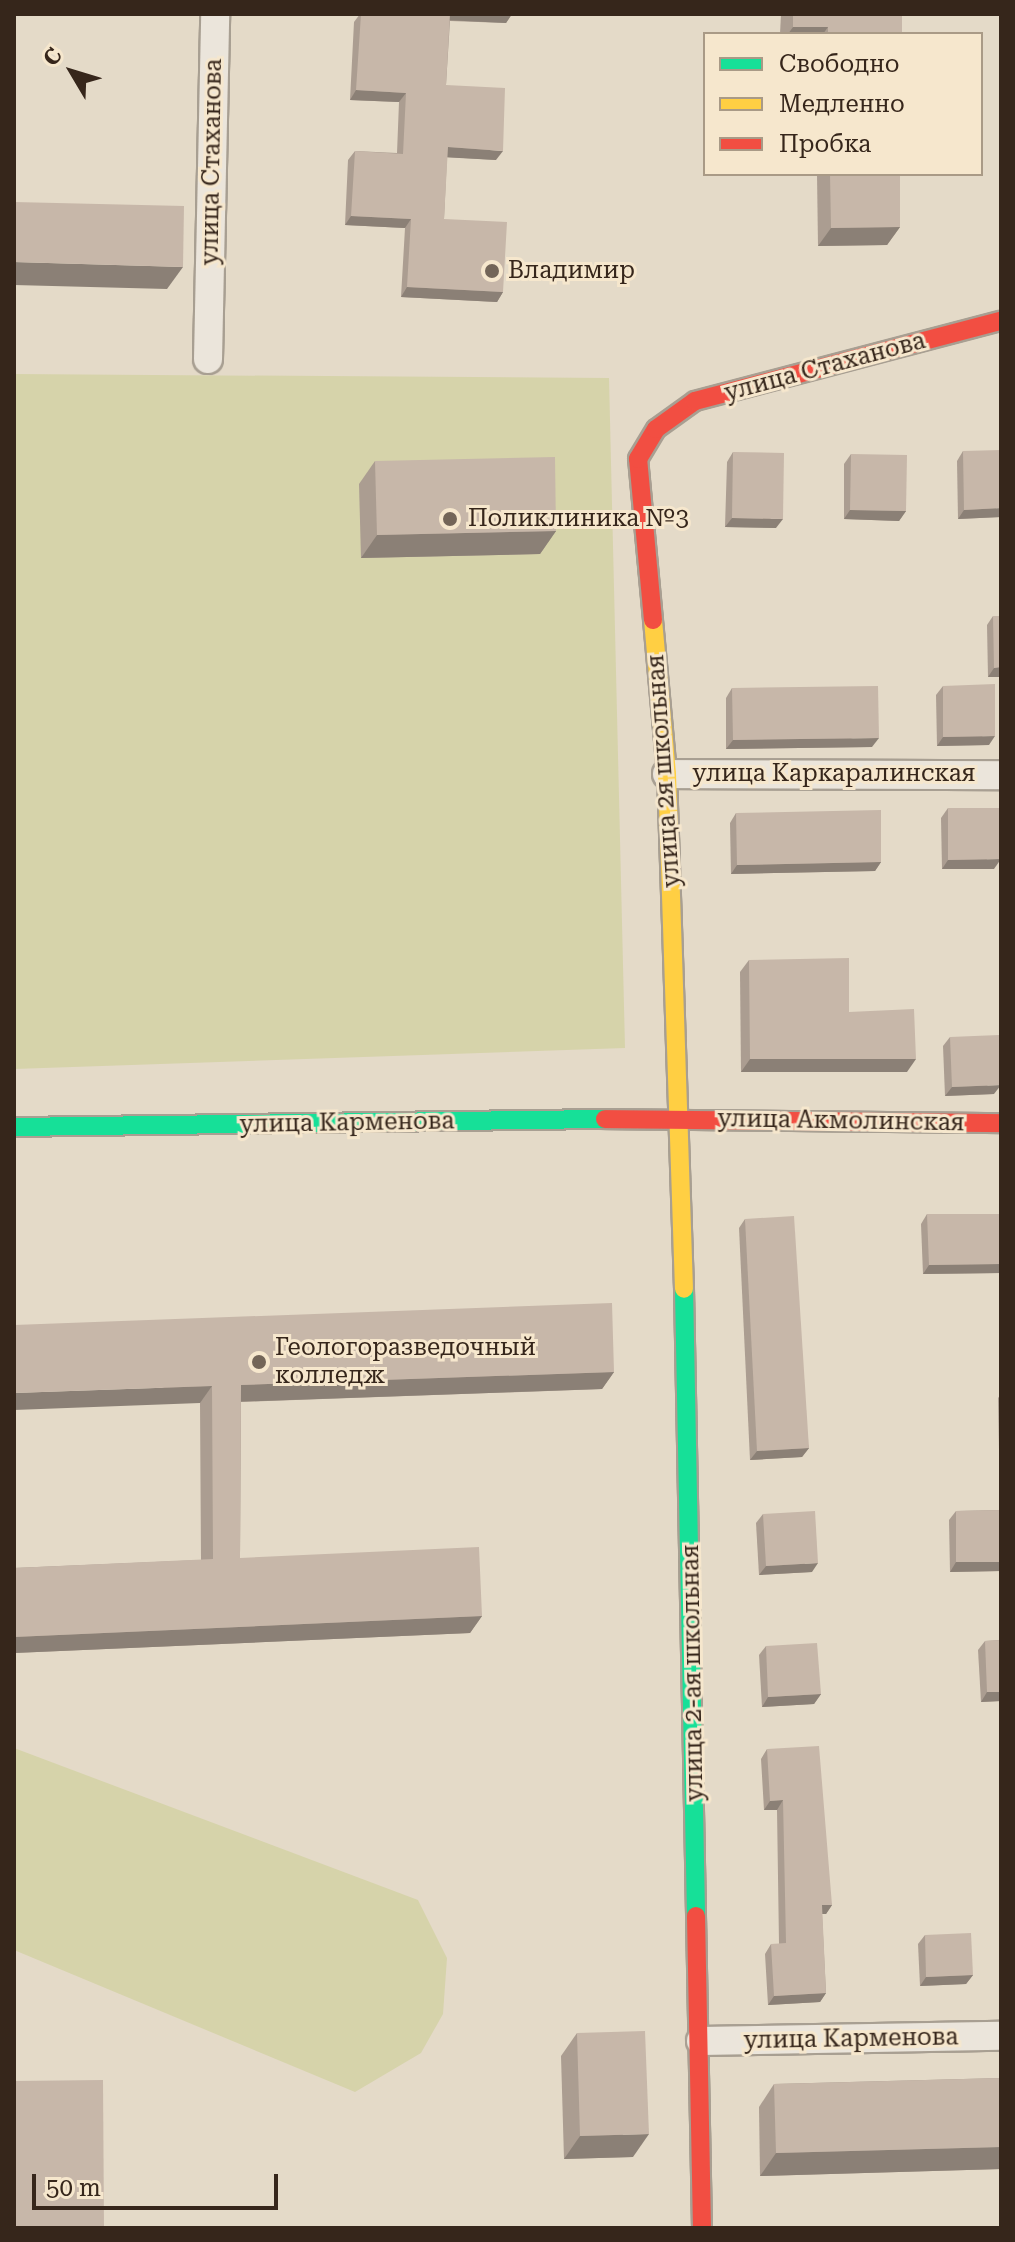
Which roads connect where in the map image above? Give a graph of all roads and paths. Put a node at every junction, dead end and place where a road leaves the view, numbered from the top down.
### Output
1 (215, 14) edge
2 (1001, 321) edge
3 (208, 359) dead end
4 (656, 429) joint
5 (667, 774) junction
6 (1001, 775) edge
7 (681, 1118) junction
8 (1001, 1123) edge
9 (14, 1127) edge
10 (1001, 2036) edge
11 (701, 2041) junction
12 (702, 2228) edge

1 - 3 street, улица Стаханова
2 - 4 street, улица Стаханова
4 - 5 street, улица 2я школьная
5 - 6 street, улица Каркаралинская
5 - 7 street, улица 2я школьная
7 - 8 street, улица Акмолинская
7 - 9 street, улица Карменова
7 - 11 street, улица 2-ая школьная
10 - 11 street, улица Карменова
11 - 12 street, улица 2-ая школьная

